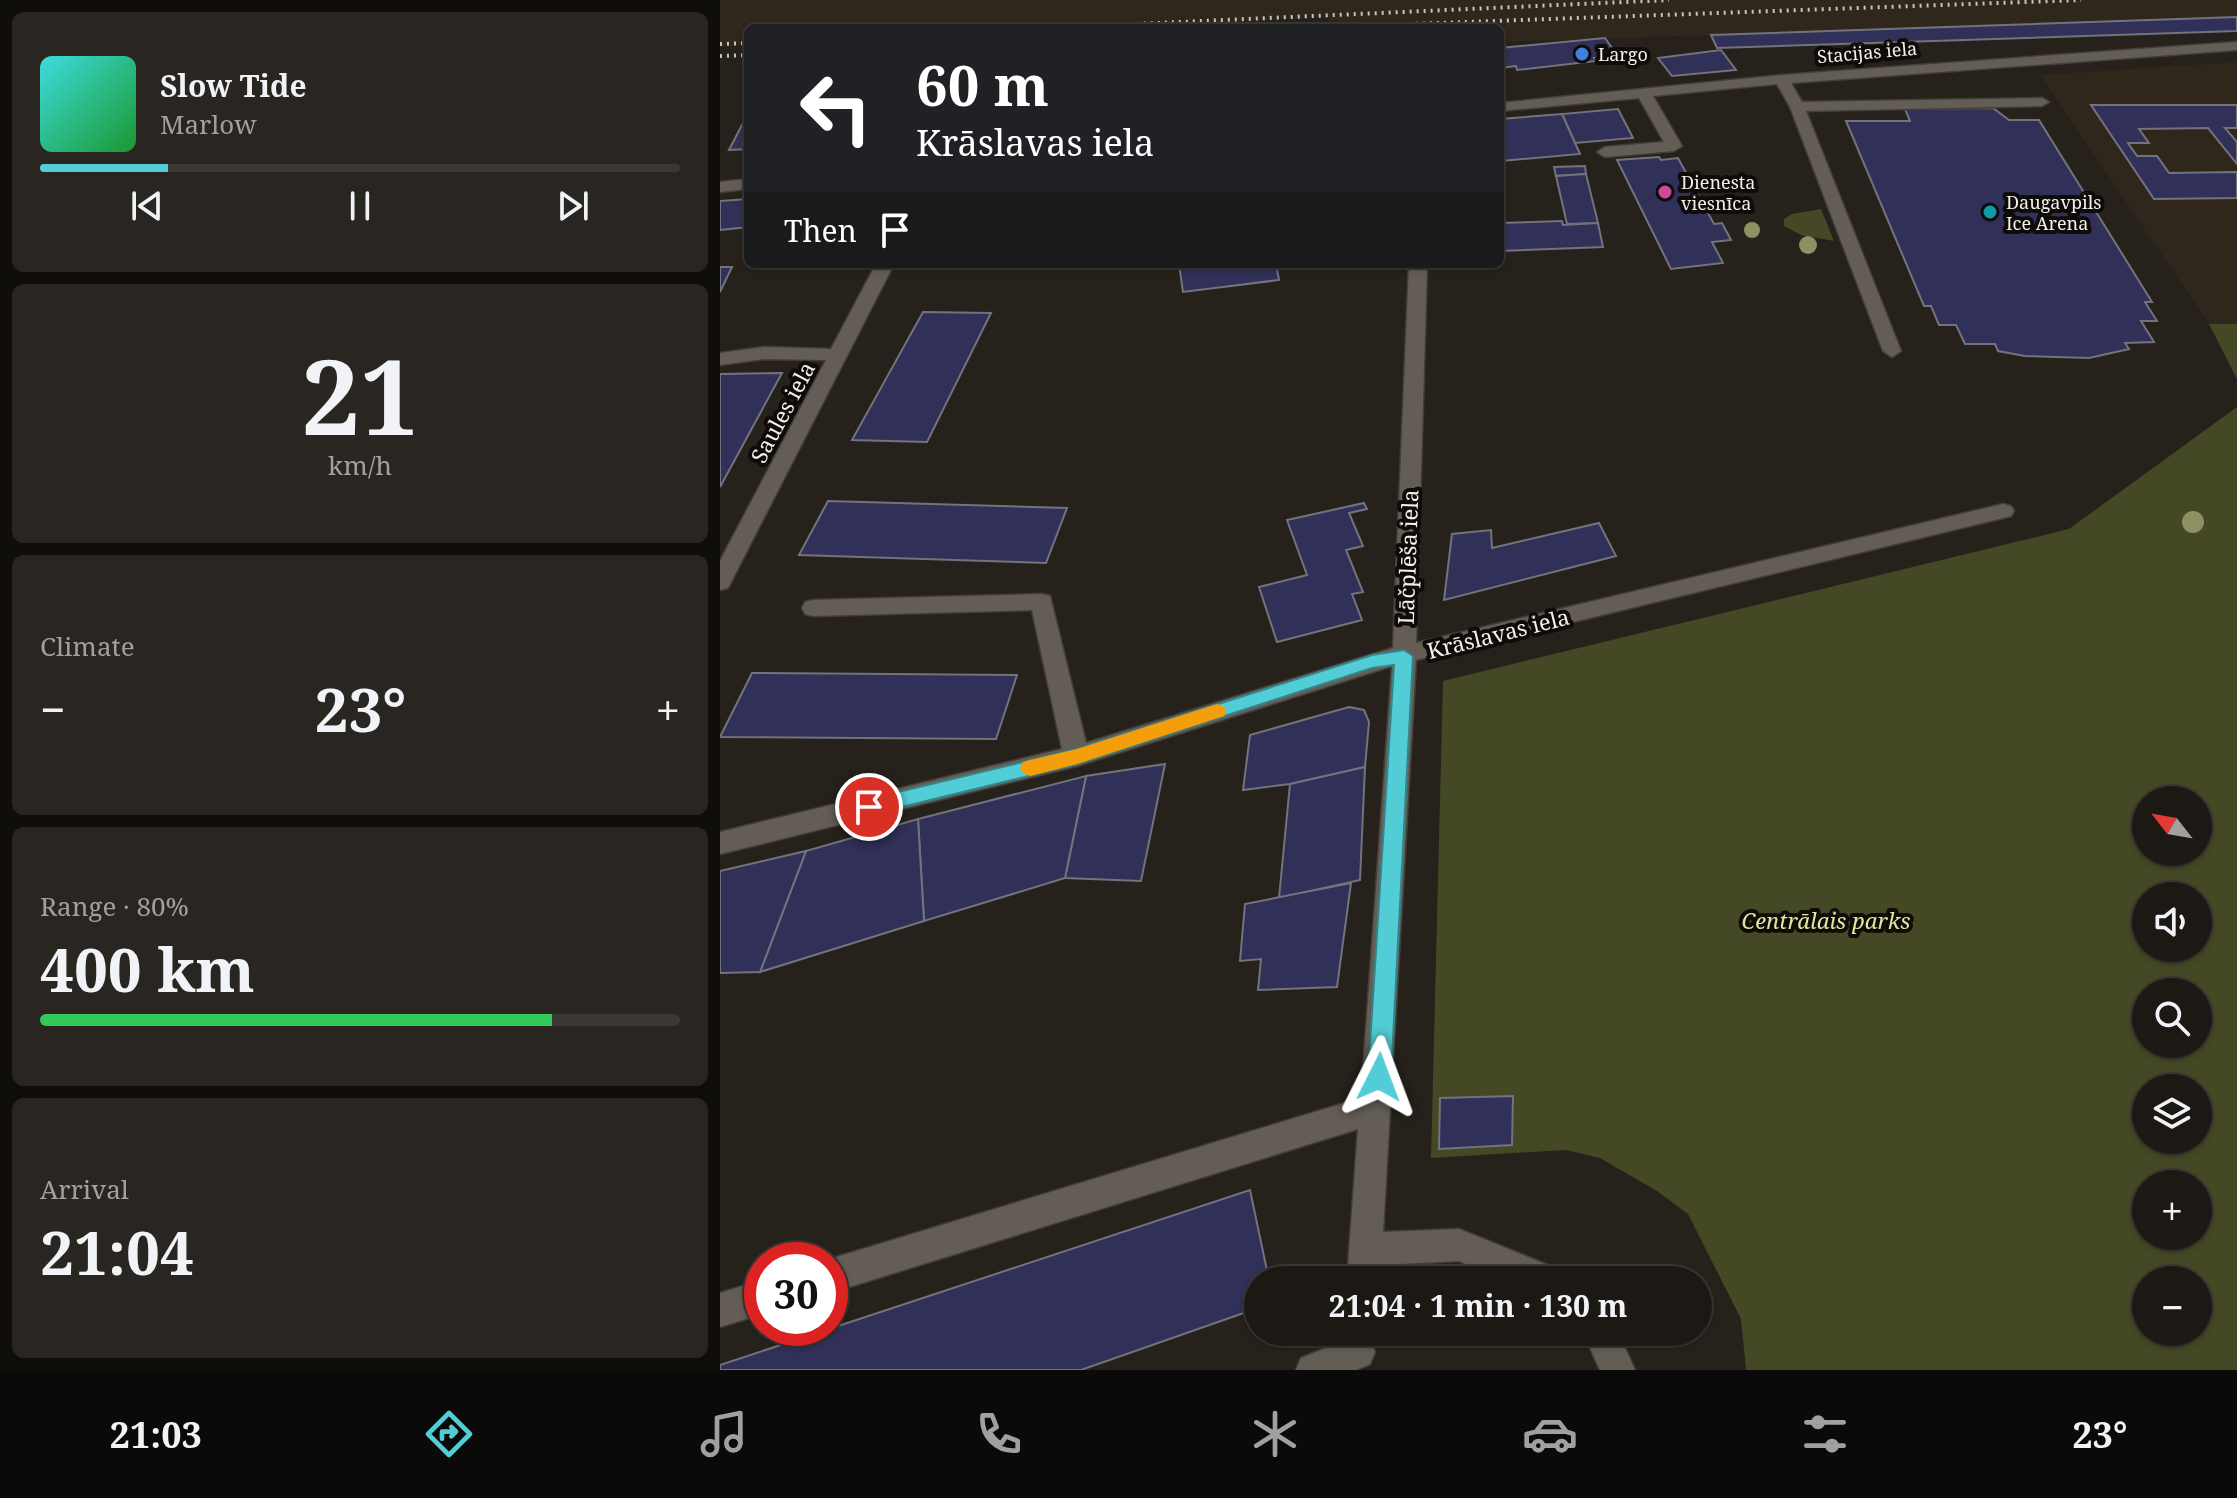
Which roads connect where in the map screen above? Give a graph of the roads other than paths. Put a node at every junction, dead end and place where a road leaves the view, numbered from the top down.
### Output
1 (2237, 46) edge
2 (1782, 79) junction
3 (1643, 92) junction
4 (2042, 102) dead end
5 (1504, 107) edge
6 (1797, 107) junction
7 (1605, 152) dead end
8 (744, 184) edge
9 (720, 187) edge
10 (883, 268) edge
11 (1418, 268) edge
12 (1892, 351) dead end
13 (838, 355) junction
14 (720, 359) edge
15 (2003, 511) dead end
16 (720, 582) edge
17 (813, 608) dead end
18 (1404, 656) junction
19 (1077, 756) junction
20 (720, 843) edge
21 (1377, 1108) junction
22 (1365, 1264) edge
23 (1509, 1266) edge
24 (848, 1270) edge
25 (744, 1303) edge
26 (720, 1310) edge
27 (1607, 1346) edge
28 (1359, 1351) edge
29 (1313, 1370) edge
30 (1618, 1370) edge

1 - 2 street, Stacijas iela
2 - 3 street, Stacijas iela
2 - 6 street
3 - 5 street, Stacijas iela
3 - 7 street
4 - 6 street
6 - 12 street
8 - 9 street
10 - 13 street, Saules iela
11 - 18 street, Lāčplēša iela
13 - 14 street
13 - 16 street, Saules iela
15 - 18 street, Krāslavas iela
17 - 19 street
18 - 19 street, Krāslavas iela
18 - 21 street, Lāčplēša iela
19 - 20 street, Krāslavas iela
21 - 22 street, Lāčplēša iela
21 - 24 street
22 - 23 street
25 - 26 street
27 - 30 street
28 - 29 street

